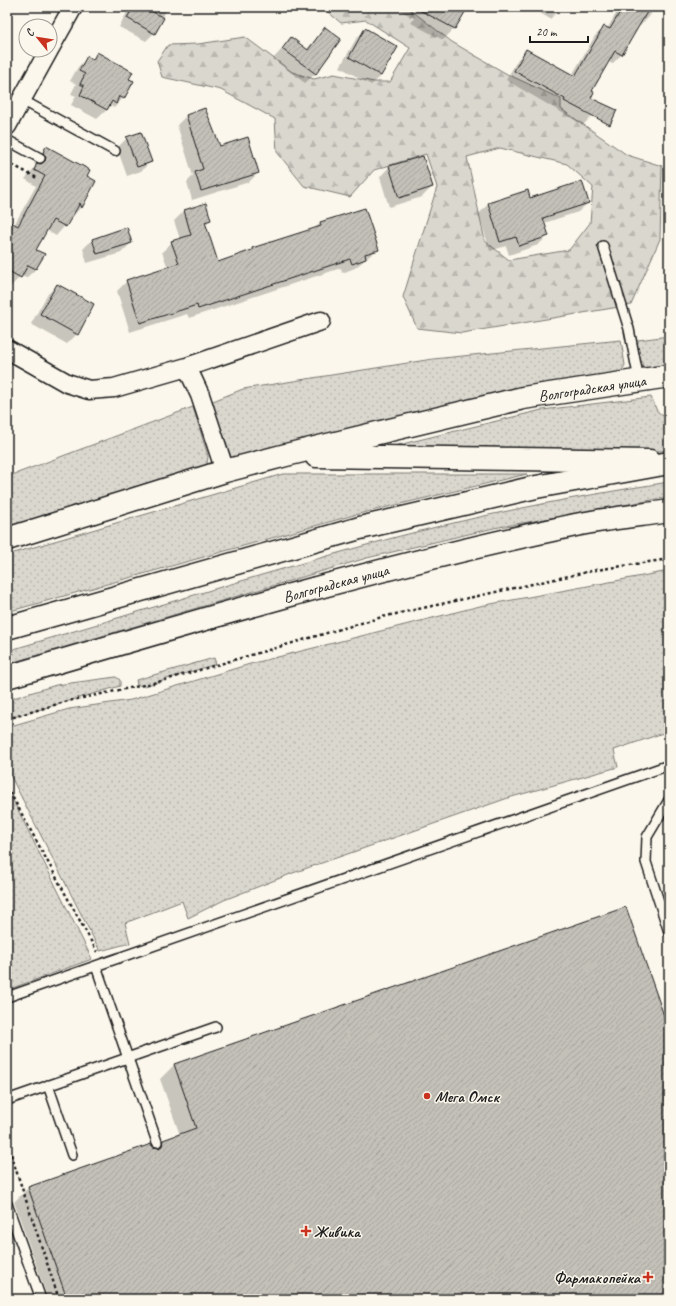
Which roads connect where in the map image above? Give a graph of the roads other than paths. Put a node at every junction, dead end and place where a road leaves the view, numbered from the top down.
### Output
1 (73, 7) edge
2 (58, 34) edge
3 (45, 58) edge
4 (22, 100) junction
5 (7, 126) edge
6 (7, 140) edge
7 (115, 151) dead end
8 (40, 158) dead end
9 (603, 246) dead end
10 (321, 321) dead end
11 (7, 349) edge
12 (188, 367) junction
13 (669, 376) edge
14 (639, 380) junction
15 (286, 455) junction
16 (669, 462) edge
17 (225, 471) junction
18 (669, 511) edge
19 (7, 539) edge
20 (7, 628) edge
21 (7, 677) edge
22 (669, 765) edge
23 (669, 800) edge
24 (669, 932) edge
25 (96, 966) junction
26 (7, 998) edge
27 (216, 1027) dead end
28 (128, 1058) junction
29 (48, 1085) junction
30 (7, 1100) edge
31 (157, 1142) dead end
32 (72, 1155) dead end
33 (8, 1210) edge
34 (41, 1299) edge

1 - 2 street
3 - 4 street
4 - 5 street
4 - 7 lane
6 - 8 lane
9 - 14 lane
10 - 12 street
11 - 12 street
12 - 17 street
13 - 14 main road, Волгоградская улица
14 - 15 main road, Волгоградская улица
15 - 16 main road
15 - 17 main road, Волгоградская улица
16 - 20 main road
17 - 19 main road, Волгоградская улица
18 - 21 main road, Волгоградская улица
22 - 25 lane
23 - 24 lane
25 - 26 lane
25 - 28 lane
27 - 28 lane
28 - 29 lane
28 - 31 lane
29 - 30 lane
29 - 32 lane
33 - 34 lane

